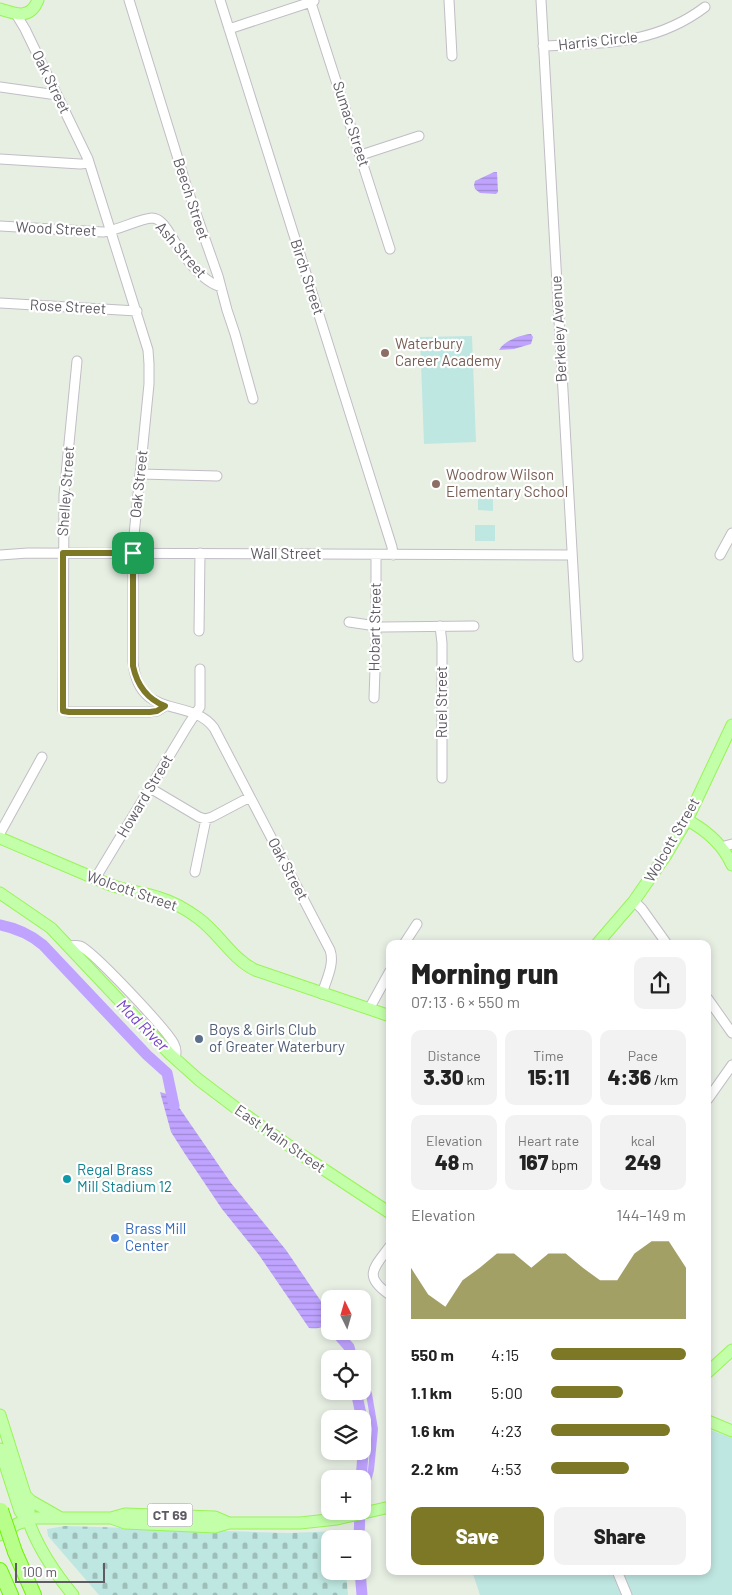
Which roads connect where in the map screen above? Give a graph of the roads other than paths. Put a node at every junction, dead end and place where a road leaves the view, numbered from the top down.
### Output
1 (38, 0) edge
2 (129, 0) edge
3 (220, 0) edge
4 (449, 0) edge
5 (541, 0) edge
6 (312, 1) edge
7 (705, 7) dead end
8 (0, 9) edge
9 (16, 14) junction
10 (229, 29) junction
11 (543, 46) junction
12 (452, 56) dead end
13 (0, 87) edge
14 (57, 95) junction
15 (420, 136) dead end
16 (361, 155) junction
17 (0, 159) edge
18 (89, 163) junction
19 (0, 226) edge
20 (111, 231) junction
21 (390, 249) dead end
22 (220, 287) junction
23 (0, 303) edge
24 (136, 311) junction
25 (77, 361) dead end
26 (253, 399) dead end
27 (140, 474) junction
28 (218, 476) dead end
29 (732, 533) edge
30 (63, 553) junction
31 (133, 553) junction
32 (200, 553) junction
33 (376, 555) junction
34 (393, 555) junction
35 (572, 555) junction
36 (720, 555) dead end
37 (0, 556) edge
38 (349, 622) dead end
39 (376, 626) junction
40 (440, 626) junction
41 (474, 626) dead end
42 (200, 630) dead end
43 (578, 657) dead end
44 (200, 669) dead end
45 (374, 698) dead end
46 (165, 706) junction
47 (196, 714) junction
48 (732, 725) edge
49 (42, 757) dead end
50 (442, 778) dead end
51 (150, 788) junction
52 (250, 796) junction
53 (206, 819) junction
54 (687, 820) junction
55 (0, 833) edge
56 (0, 838) edge
57 (726, 845) edge
58 (732, 865) edge
59 (196, 872) dead end
60 (95, 879) junction
61 (0, 893) edge
62 (634, 902) junction
63 (417, 924) dead end
64 (407, 940) edge
65 (600, 940) edge
66 (664, 940) edge
67 (386, 979) edge
68 (322, 994) junction
69 (711, 1003) edge
70 (370, 1009) junction
71 (386, 1015) edge
72 (731, 1029) edge
73 (732, 1065) edge
74 (711, 1095) edge
75 (386, 1210) edge
76 (386, 1252) edge
77 (386, 1292) edge
78 (732, 1350) edge
79 (711, 1369) edge
80 (0, 1415) edge
81 (711, 1422) edge
82 (732, 1431) edge
83 (0, 1449) edge
84 (25, 1495) junction
85 (386, 1508) edge
86 (0, 1510) edge
87 (61, 1517) junction
88 (28, 1520) junction
89 (0, 1535) edge
90 (0, 1570) edge
91 (619, 1575) edge
92 (11, 1595) edge
93 (34, 1595) edge
94 (73, 1595) edge
95 (627, 1595) edge

1 - 9 main road
2 - 22 street, Beech Street
3 - 10 street, Birch Street
4 - 12 street
5 - 11 street, Berkeley Avenue
6 - 10 street
6 - 16 street, Sumac Street
7 - 11 street, Harris Circle
8 - 9 main road
9 - 14 street, Oak Street
10 - 34 street, Birch Street
11 - 35 street, Berkeley Avenue
13 - 14 street
14 - 18 street, Oak Street
15 - 16 street
16 - 21 street, Sumac Street
17 - 18 street
18 - 20 street, Oak Street
19 - 20 street, Wood Street
20 - 22 street, Ash Street
20 - 24 street, Oak Street
22 - 26 street, Beech Street
23 - 24 street, Rose Street
24 - 27 street, Oak Street
25 - 30 street, Shelley Street
27 - 28 street
27 - 31 street, Oak Street
29 - 36 street
30 - 31 street, Wall Street
30 - 37 street, Wall Street
30 - 46 street, Shelley Street
31 - 32 street, Wall Street
31 - 46 street, Oak Street
32 - 33 street, Wall Street
32 - 42 street
33 - 34 street, Wall Street
33 - 39 street, Hobart Street
34 - 35 street, Wall Street
35 - 43 street, Berkeley Avenue
38 - 39 street
39 - 40 street
39 - 45 street, Hobart Street
40 - 41 street
40 - 50 street, Ruel Street
44 - 47 street
46 - 47 street, Oak Street
47 - 51 street, Howard Street
47 - 52 street, Oak Street
48 - 54 main road, Wolcott Street
49 - 55 street
51 - 53 street
51 - 60 street, Howard Street
52 - 53 street
52 - 68 street, Oak Street
53 - 59 street
54 - 57 main road
54 - 62 main road, Wolcott Street
56 - 60 main road, Wolcott Street
57 - 58 main road
60 - 68 main road, Wolcott Street
61 - 75 main road, East Main Street
62 - 65 main road, Wolcott Street
62 - 66 street
63 - 64 street
67 - 70 street
68 - 70 main road, Wolcott Street
69 - 72 street
70 - 71 main road, Wolcott Street
73 - 74 street
76 - 77 street
78 - 79 main road
80 - 84 main road
81 - 82 main road
83 - 88 main road
84 - 87 main road
84 - 88 main road
85 - 87 main road, CT 69
86 - 93 highway, bridge
87 - 88 main road, CT 69
88 - 89 main road
88 - 94 main road
90 - 92 highway
91 - 95 street

